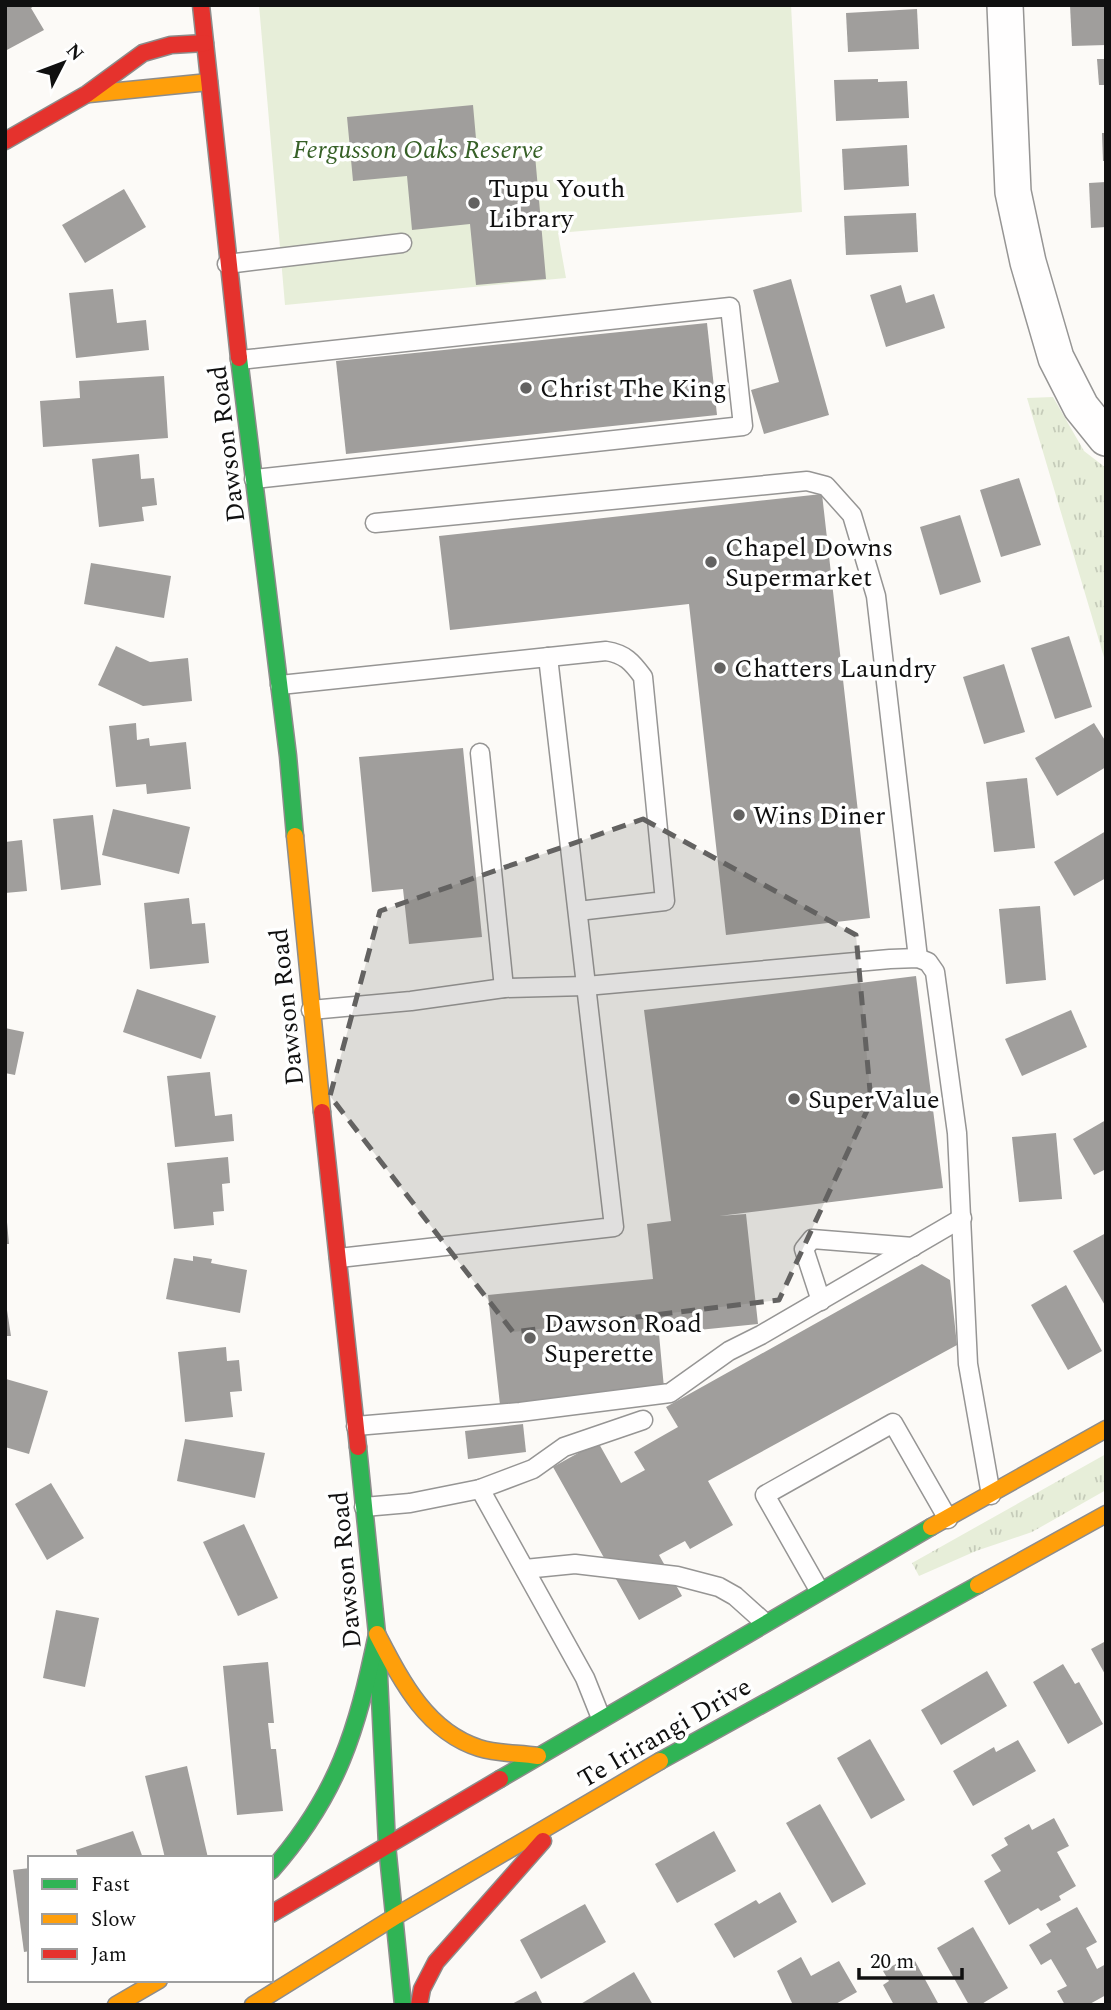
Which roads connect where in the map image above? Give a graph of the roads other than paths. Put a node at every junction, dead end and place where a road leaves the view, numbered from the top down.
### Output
1 (201, 5) edge
2 (1005, 5) edge
3 (205, 43) junction
4 (209, 82) junction
5 (87, 94) junction
6 (5, 141) edge
7 (402, 243) dead end
8 (227, 264) junction
9 (240, 360) junction
10 (1106, 438) edge
11 (254, 479) junction
12 (375, 523) dead end
13 (548, 657) junction
14 (280, 685) junction
15 (480, 753) dead end
16 (578, 911) junction
17 (918, 958) junction
18 (586, 986) junction
19 (504, 988) junction
20 (311, 1010) junction
21 (962, 1218) junction
22 (914, 1247) junction
23 (339, 1258) junction
24 (821, 1301) junction
25 (643, 1420) dead end
26 (356, 1426) junction
27 (1106, 1429) edge
28 (480, 1489) junction
29 (991, 1495) junction
30 (364, 1507) junction
31 (1106, 1514) edge
32 (948, 1519) junction
33 (525, 1569) junction
34 (820, 1590) junction
35 (764, 1622) junction
36 (377, 1634) junction
37 (601, 1718) junction
38 (538, 1756) junction
39 (561, 1820) junction
40 (387, 1845) junction
41 (273, 1869) edge
42 (273, 1913) edge
43 (396, 1916) junction
44 (156, 1982) edge
45 (272, 1995) junction
46 (116, 2005) edge
47 (253, 2005) edge
48 (286, 2005) edge
49 (403, 2005) edge
50 (419, 2005) edge

1 - 3 main road, Dawson Road
2 - 10 street
3 - 4 main road, Dawson Road
3 - 5 main road
4 - 5 main road
4 - 8 main road, Dawson Road
5 - 6 main road
7 - 8 lane
8 - 9 main road, Dawson Road
9 - 11 main road, Dawson Road
9 - 11 lane
11 - 14 main road, Dawson Road
12 - 17 lane
13 - 14 lane
13 - 16 lane
13 - 16 lane
14 - 20 main road, Dawson Road
15 - 19 lane
16 - 18 lane
17 - 18 lane
17 - 21 lane
18 - 19 lane
18 - 23 lane
19 - 20 lane
20 - 23 main road, Dawson Road
21 - 22 lane
21 - 29 lane
22 - 24 lane
22 - 24 lane
23 - 26 main road, Dawson Road
24 - 26 lane
25 - 28 lane
26 - 30 main road, Dawson Road
27 - 29 main road, Te Irirangi Drive
28 - 30 lane
28 - 33 lane
29 - 32 main road, Te Irirangi Drive
30 - 36 main road, Dawson Road
31 - 39 main road, Te Irirangi Drive
32 - 34 main road, Te Irirangi Drive
32 - 34 lane
33 - 35 lane
33 - 37 lane
34 - 35 main road, Te Irirangi Drive
35 - 37 main road, Te Irirangi Drive
36 - 38 main road
36 - 40 main road, Dawson Road
36 - 41 main road
37 - 38 main road, Te Irirangi Drive
38 - 40 main road, Te Irirangi Drive
39 - 43 main road, Te Irirangi Drive
39 - 50 main road
40 - 42 main road, Te Irirangi Drive
40 - 43 main road, Dawson Road
43 - 45 main road, Te Irirangi Drive
43 - 49 main road, Dawson Road
44 - 46 main road
45 - 47 main road, Te Irirangi Drive
45 - 48 main road

